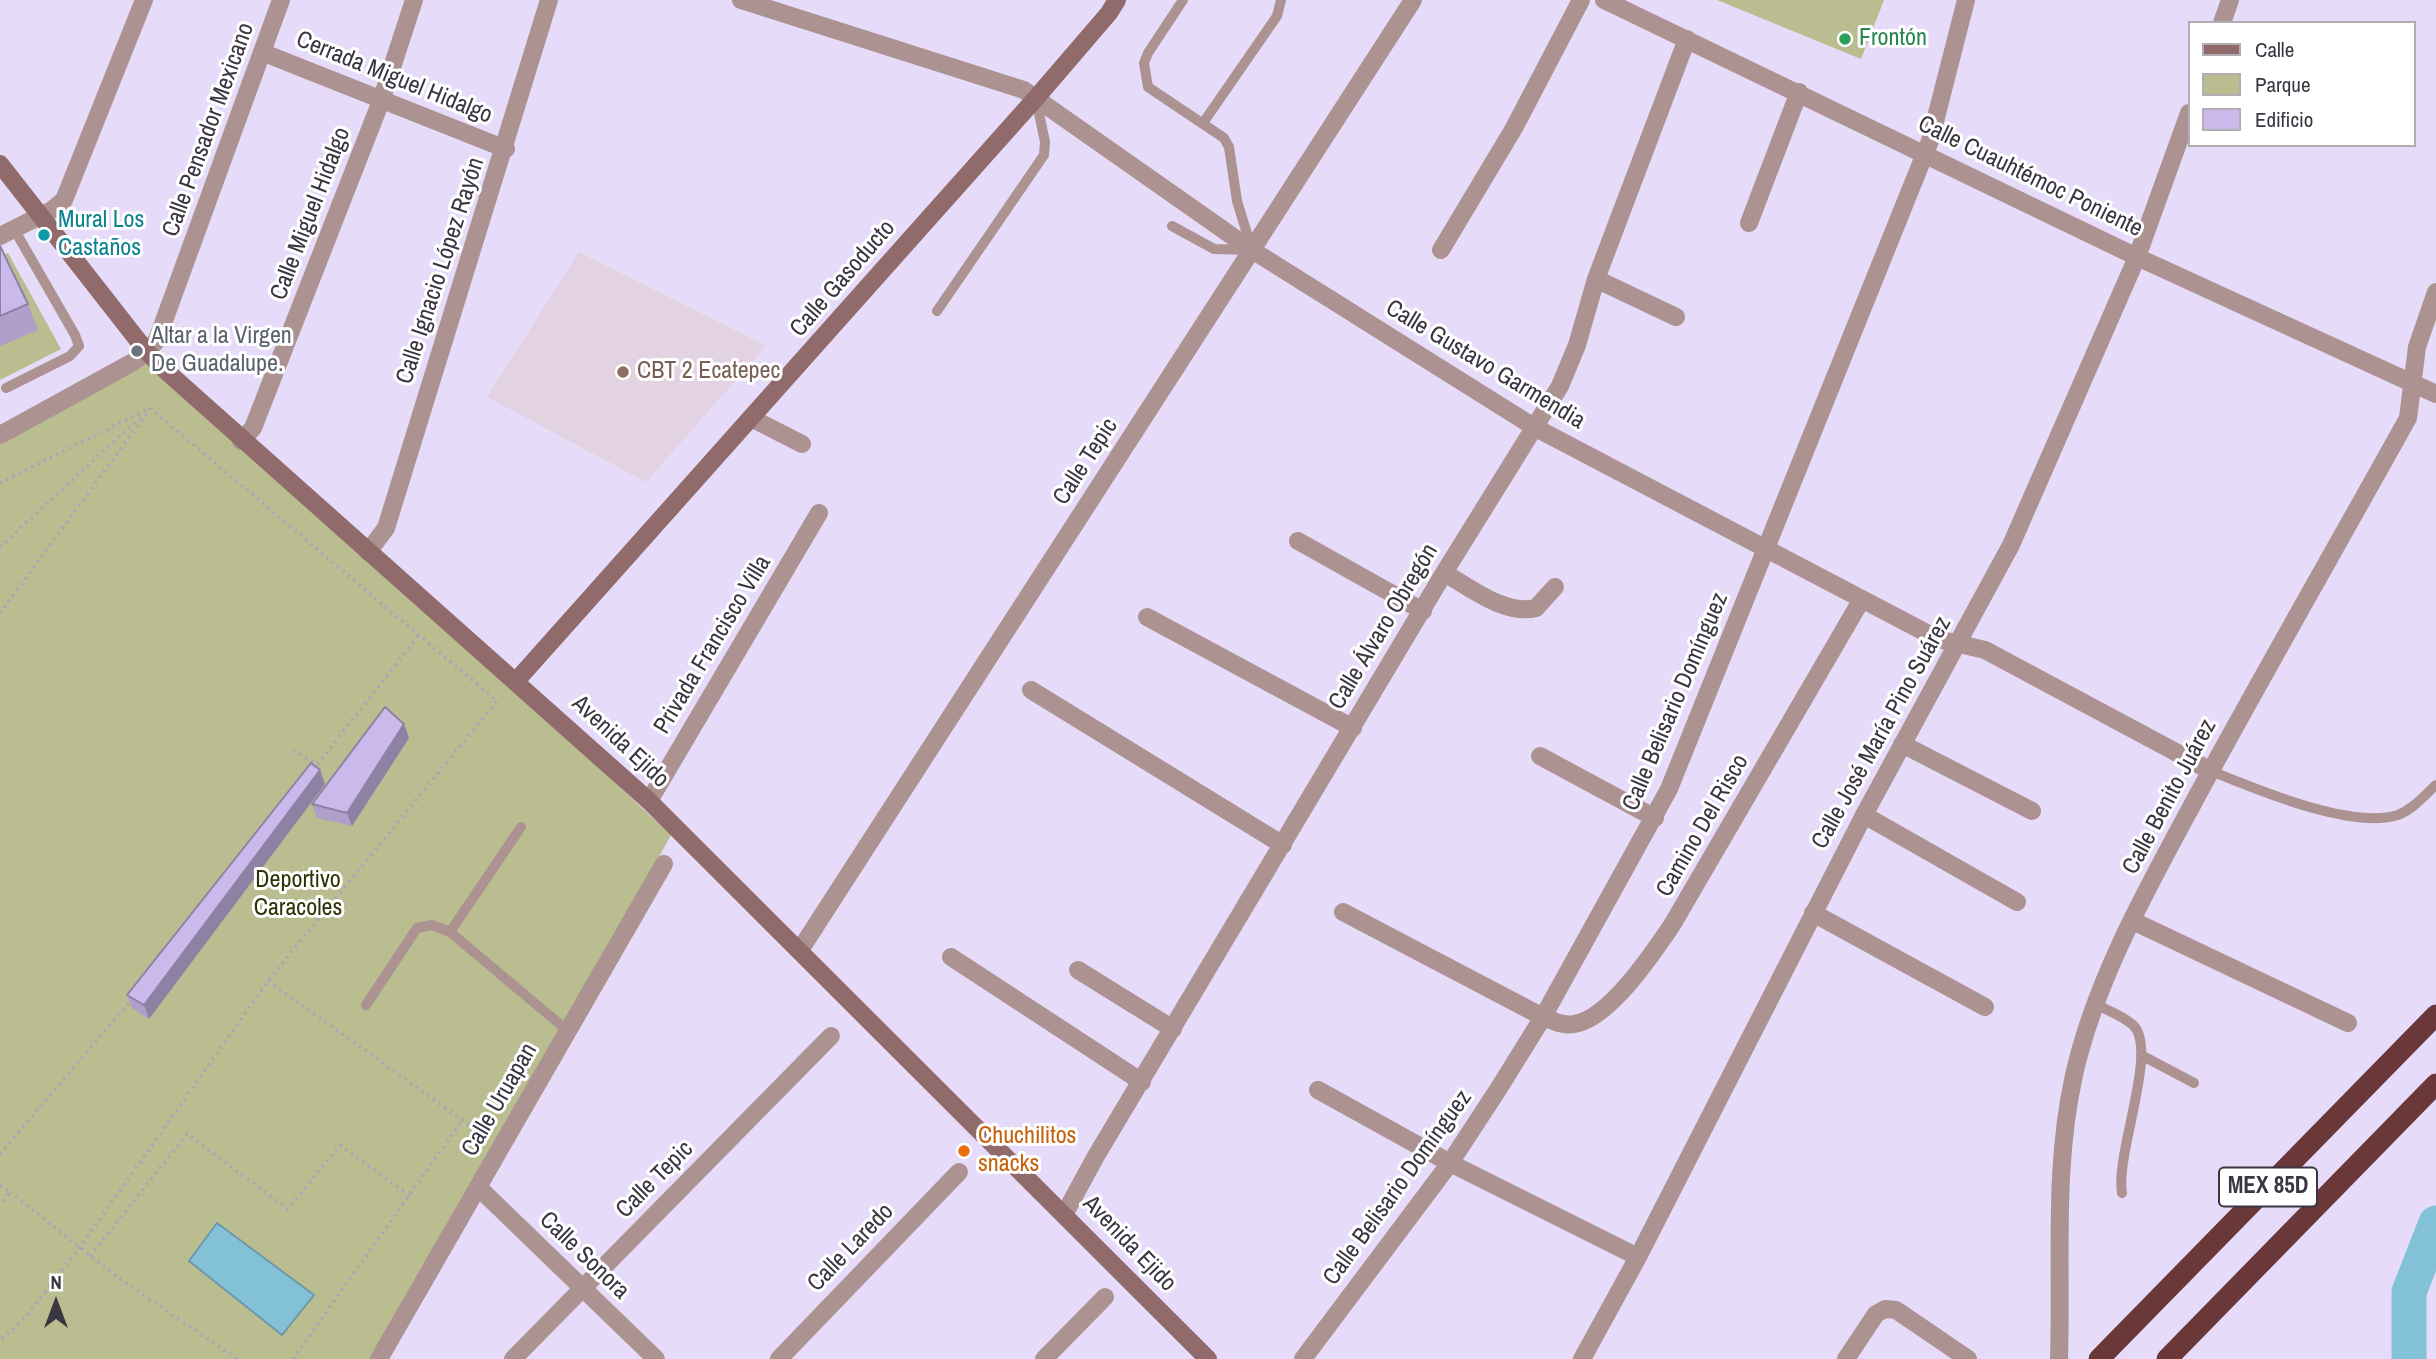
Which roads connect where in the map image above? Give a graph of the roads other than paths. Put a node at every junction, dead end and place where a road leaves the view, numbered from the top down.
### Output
1 (144, 0) edge
2 (281, 0) edge
3 (414, 0) edge
4 (550, 0) edge
5 (741, 0) edge
6 (1117, 0) edge
7 (1183, 0) edge
8 (1282, 0) edge
9 (1413, 0) edge
10 (1581, 0) edge
11 (1604, 0) edge
12 (1966, 0) edge
13 (2230, 0) edge
14 (2223, 21) edge
15 (1687, 39) junction
16 (264, 53) junction
17 (1799, 92) junction
18 (1035, 98) junction
19 (382, 100) junction
20 (2188, 116) edge
21 (1203, 123) junction
22 (506, 149) junction
23 (1926, 153) junction
24 (0, 164) edge
25 (39, 217) junction
26 (1749, 223) dead end
27 (1172, 226) dead end
28 (7, 233) edge
29 (1252, 250) junction
30 (1441, 250) dead end
31 (2137, 257) junction
32 (1596, 279) junction
33 (2436, 292) edge
34 (937, 311) dead end
35 (1676, 317) dead end
36 (147, 352) junction
37 (2412, 384) junction
38 (6, 388) dead end
39 (2435, 392) edge
40 (2408, 418) junction
41 (753, 419) junction
42 (1534, 427) junction
43 (0, 435) edge
44 (241, 441) junction
45 (802, 444) dead end
46 (819, 513) dead end
47 (1298, 541) dead end
48 (1767, 547) junction
49 (368, 552) junction
50 (1444, 573) junction
51 (1555, 587) dead end
52 (1862, 599) junction
53 (1423, 611) junction
54 (1147, 617) dead end
55 (1958, 645) junction
56 (517, 680) junction
57 (1031, 690) dead end
58 (1353, 728) junction
59 (1902, 744) junction
60 (1540, 756) dead end
61 (2211, 771) junction
62 (2436, 785) edge
63 (649, 801) junction
64 (2032, 811) dead end
65 (1864, 815) junction
66 (1655, 818) junction
67 (521, 827) dead end
68 (1283, 845) junction
69 (664, 864) dead end
70 (2017, 902) dead end
71 (1343, 912) dead end
72 (1813, 913) junction
73 (2133, 921) junction
74 (450, 932) junction
75 (800, 950) junction
76 (951, 957) dead end
77 (1078, 970) dead end
78 (2095, 1004) junction
79 (366, 1005) dead end
80 (1984, 1007) dead end
81 (2436, 1015) edge
82 (1543, 1017) junction
83 (2348, 1023) dead end
84 (1173, 1029) junction
85 (568, 1031) junction
86 (831, 1036) dead end
87 (2141, 1055) junction
88 (1142, 1082) junction
89 (2194, 1083) dead end
90 (2436, 1084) edge
91 (1318, 1090) dead end
92 (1451, 1163) junction
93 (959, 1172) dead end
94 (479, 1188) junction
95 (2122, 1193) dead end
96 (1065, 1213) junction
97 (1638, 1258) junction
98 (582, 1288) junction
99 (1105, 1297) dead end
100 (2056, 1358) edge
101 (379, 1359) edge
102 (513, 1359) edge
103 (656, 1359) edge
104 (779, 1359) edge
105 (1044, 1359) edge
106 (1208, 1359) edge
107 (1303, 1359) edge
108 (1581, 1359) edge
109 (1846, 1359) edge
110 (1968, 1359) edge
111 (2099, 1359) edge
112 (2167, 1359) edge

1 - 25 street
2 - 16 street, Calle Pensador Mexicano
3 - 19 street, Calle Miguel Hidalgo
4 - 22 street, Calle Ignacio López Rayón
5 - 18 street, Calle Gustavo Garmendia
6 - 18 main road, Calle Gasoducto
7 - 21 lane
8 - 21 lane
9 - 29 street, Calle Tepic
10 - 30 street
11 - 15 street, Calle Cuauhtémoc Poniente
12 - 23 street, Calle Belisario Domínguez
13 - 14 street
15 - 17 street, Calle Cuauhtémoc Poniente
15 - 32 street, Calle Álvaro Obregón
16 - 19 street, Cerrada Miguel Hidalgo
16 - 36 street, Calle Pensador Mexicano
17 - 23 street, Calle Cuauhtémoc Poniente
17 - 26 street
18 - 29 street, Calle Gustavo Garmendia
18 - 34 lane
18 - 41 main road, Calle Gasoducto
19 - 22 street, Cerrada Miguel Hidalgo
19 - 44 street, Calle Miguel Hidalgo
20 - 31 street, Calle José María Pino Suárez
21 - 29 lane
22 - 49 street, Calle Ignacio López Rayón
23 - 31 street, Calle Cuauhtémoc Poniente
23 - 48 street, Calle Belisario Domínguez
24 - 25 main road, Avenida Ejido
25 - 28 street
25 - 36 main road, Avenida Ejido
27 - 29 lane
28 - 38 lane
29 - 42 street, Calle Gustavo Garmendia
29 - 75 street, Calle Tepic
31 - 37 street, Calle Cuauhtémoc Poniente
31 - 55 street, Calle José María Pino Suárez
32 - 35 street
32 - 42 street, Calle Álvaro Obregón
33 - 37 street, Calle Benito Juárez
36 - 43 street
36 - 44 main road, Avenida Ejido
37 - 39 street, Calle Cuauhtémoc Poniente
37 - 40 street, Calle Benito Juárez
39 - 40 street
40 - 61 street, Calle Benito Juárez
41 - 45 street
41 - 56 main road, Calle Gasoducto
42 - 48 street, Calle Gustavo Garmendia
42 - 50 street, Calle Álvaro Obregón
44 - 49 main road, Avenida Ejido
46 - 63 street, Privada Francisco Villa
47 - 53 street
48 - 52 street, Calle Gustavo Garmendia
48 - 66 street, Calle Belisario Domínguez
49 - 56 main road, Avenida Ejido
50 - 51 street
50 - 53 street, Calle Álvaro Obregón
52 - 55 street, Calle Gustavo Garmendia
52 - 82 street, Camino Del Risco
53 - 58 street, Calle Álvaro Obregón
54 - 58 street
55 - 59 street, Calle José María Pino Suárez
55 - 61 street, Calle Gustavo Garmendia
56 - 63 main road, Avenida Ejido
57 - 68 street
58 - 68 street, Calle Álvaro Obregón
59 - 64 street
59 - 65 street, Calle José María Pino Suárez
60 - 66 street
61 - 62 lane
61 - 73 street, Calle Benito Juárez
63 - 75 main road, Avenida Ejido
65 - 70 street
65 - 72 street, Calle José María Pino Suárez
66 - 82 street, Calle Belisario Domínguez
67 - 74 lane
68 - 84 street, Calle Álvaro Obregón
69 - 85 street, Calle Uruapan
71 - 82 street, Camino Del Risco
72 - 80 street
72 - 97 street, Calle José María Pino Suárez
73 - 78 street, Calle Benito Juárez
73 - 83 street
74 - 79 lane
74 - 85 lane
75 - 96 main road, Avenida Ejido
76 - 88 street
77 - 84 street
78 - 87 lane
78 - 100 street, Calle Benito Juárez
81 - 111 highway, MEX 85D
82 - 92 street, Calle Belisario Domínguez
84 - 88 street, Calle Álvaro Obregón
85 - 94 street, Calle Uruapan
86 - 98 street, Calle Tepic
87 - 89 lane
87 - 95 lane
88 - 96 street, Calle Álvaro Obregón
90 - 112 highway, MEX 85D
91 - 92 street
92 - 97 street
92 - 107 street, Calle Belisario Domínguez
93 - 104 street, Calle Laredo
94 - 98 street, Calle Sonora
94 - 101 street, Calle Uruapan
96 - 106 main road, Avenida Ejido
97 - 108 street, Calle José María Pino Suárez
98 - 102 street, Calle Tepic
98 - 103 street, Calle Sonora
99 - 105 street
109 - 110 street

